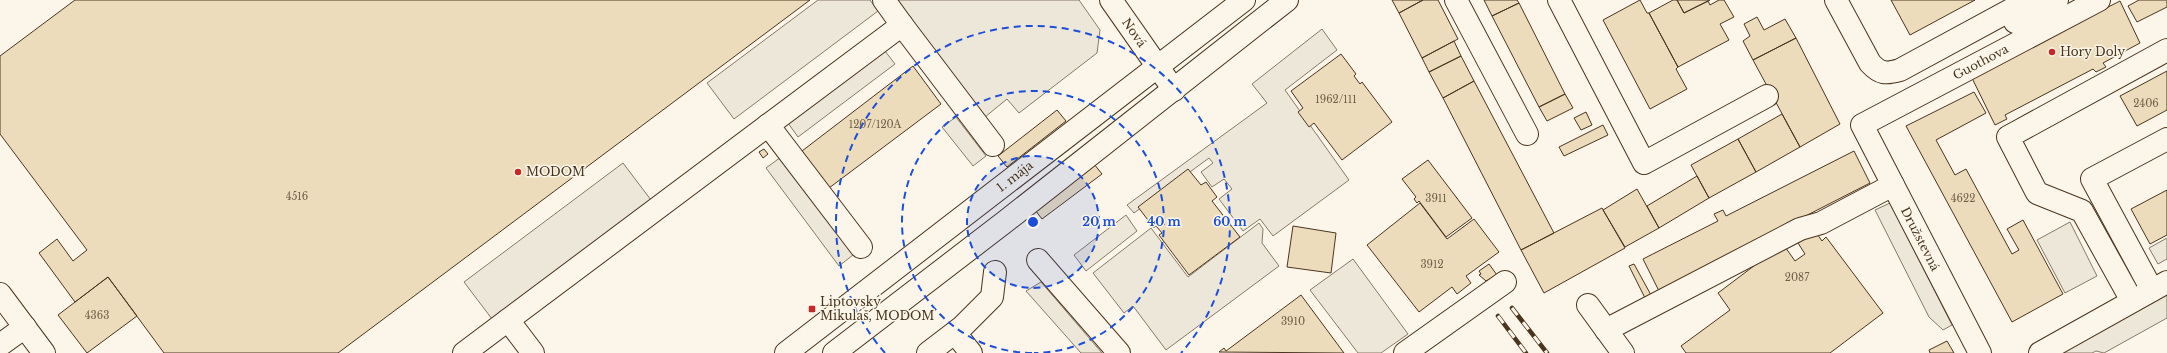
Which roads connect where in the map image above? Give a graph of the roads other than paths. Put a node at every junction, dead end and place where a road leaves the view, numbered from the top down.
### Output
1 (884, 0) edge
2 (1111, 0) edge
3 (1244, 0) edge
4 (1287, 0) edge
5 (1456, 0) edge
6 (1558, 0) edge
7 (1836, 0) edge
8 (2029, 0) edge
9 (2057, 0) edge
10 (2099, 0) edge
11 (902, 24) junction
12 (2167, 50) edge
13 (1157, 66) junction
14 (1878, 71) junction
15 (1174, 90) junction
16 (1767, 96) dead end
17 (768, 125) junction
18 (1862, 125) joint
19 (1527, 134) dead end
20 (2167, 139) edge
21 (993, 145) dead end
22 (1893, 185) junction
23 (861, 247) dead end
24 (1038, 260) dead end
25 (995, 272) dead end
26 (1506, 282) dead end
27 (2159, 286) edge
28 (0, 294) edge
29 (2132, 301) junction
30 (1588, 305) dead end
31 (508, 320) junction
32 (25, 327) junction
33 (1606, 330) junction
34 (955, 333) junction
35 (0, 345) edge
36 (44, 353) edge
37 (464, 353) edge
38 (533, 353) edge
39 (786, 353) edge
40 (834, 353) edge
41 (928, 353) edge
42 (972, 353) edge
43 (1119, 353) edge
44 (1405, 353) edge
45 (1622, 353) edge
46 (1980, 353) edge
47 (2040, 353) edge

1 - 11 main road
2 - 13 main road, Nová
3 - 13 main road, 1. mája
4 - 15 main road
5 - 19 main road
6 - 16 main road
7 - 14 main road
8 - 14 main road
9 - 14 main road
10 - 18 main road, Guothova
11 - 17 main road
11 - 21 main road
12 - 29 main road
13 - 15 main road, Nová
13 - 39 main road, 1. mája
15 - 40 main road
17 - 23 main road
17 - 31 main road
18 - 22 main road, Družstevná
20 - 27 main road
22 - 33 main road
22 - 46 main road, Družstevná
24 - 43 main road
25 - 34 main road
26 - 44 main road
27 - 29 main road
28 - 32 main road
29 - 47 main road
30 - 33 main road
31 - 37 main road
31 - 38 main road
32 - 35 main road
32 - 36 main road
33 - 45 main road
34 - 41 main road
34 - 42 main road

